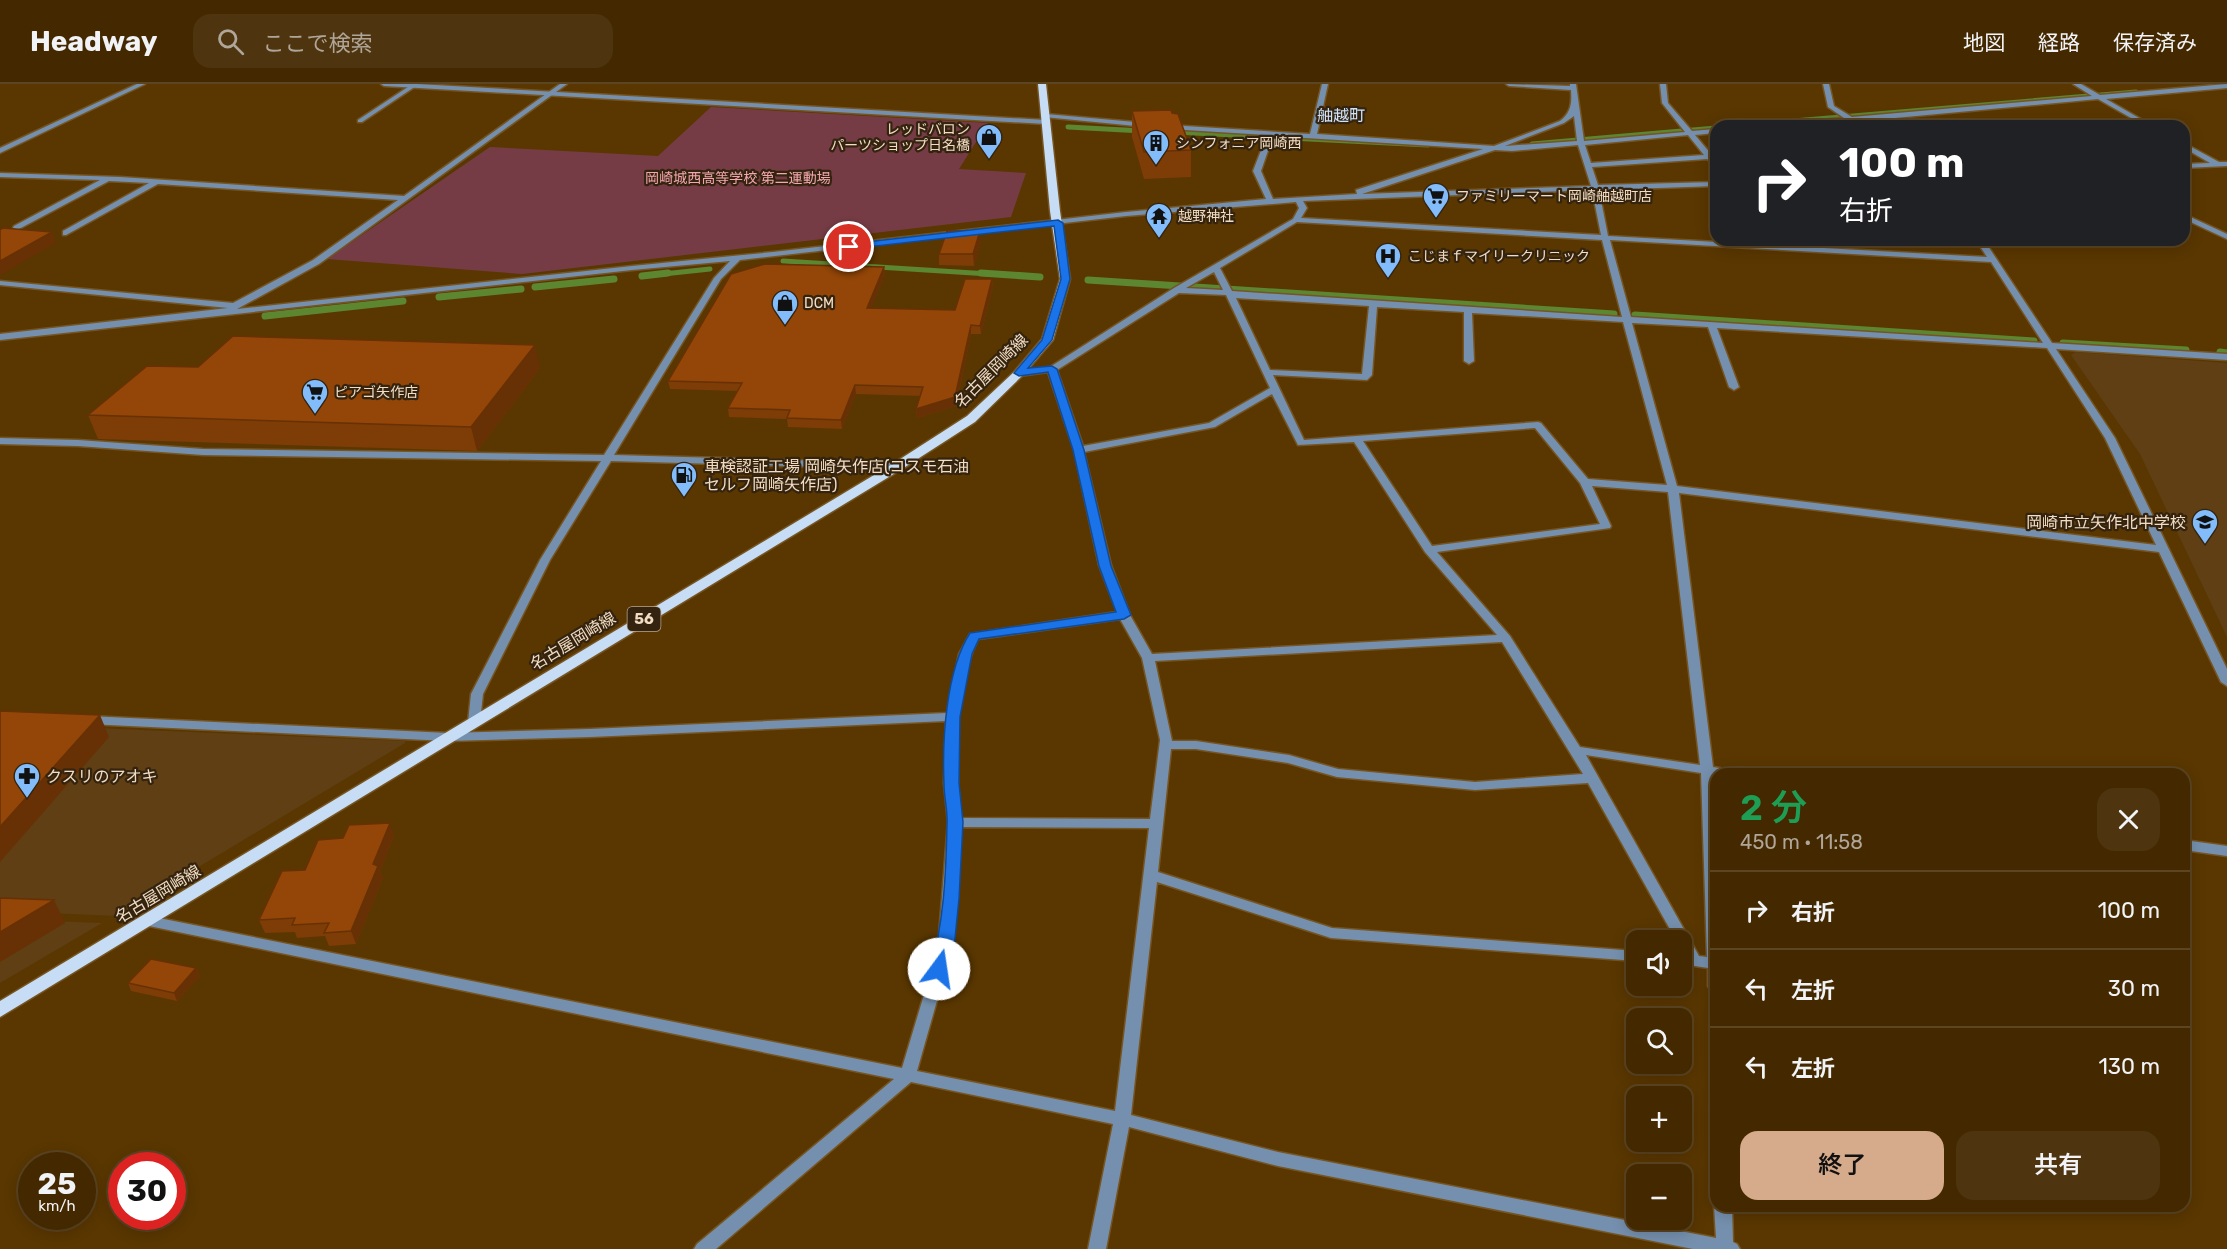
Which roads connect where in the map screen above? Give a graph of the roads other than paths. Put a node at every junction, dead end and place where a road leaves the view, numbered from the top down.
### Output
1 (142, 84) edge
2 (384, 84) edge
3 (564, 84) edge
4 (1042, 84) edge
5 (1325, 84) edge
6 (1509, 84) edge
7 (1663, 84) edge
8 (1826, 84) edge
9 (2076, 84) edge
10 (413, 86) junction
11 (1573, 86) edge
12 (2227, 86) edge
13 (551, 94) junction
14 (2100, 98) junction
15 (1577, 99) junction
16 (1046, 119) junction
17 (1850, 119) junction
18 (1839, 120) edge
19 (2139, 120) edge
20 (360, 121) dead end
21 (1710, 132) edge
22 (1271, 133) junction
23 (1691, 134) junction
24 (1313, 135) junction
25 (1581, 144) junction
26 (1497, 147) junction
27 (2190, 148) edge
28 (0, 151) edge
29 (1710, 154) edge
30 (1710, 157) edge
31 (1587, 165) junction
32 (2223, 165) edge
33 (2190, 166) edge
34 (0, 175) edge
35 (108, 179) junction
36 (157, 182) junction
37 (1710, 184) edge
38 (1595, 187) junction
39 (1340, 197) junction
40 (405, 198) junction
41 (1299, 201) junction
42 (1271, 202) junction
43 (2190, 219) edge
44 (1296, 220) junction
45 (1058, 223) junction
46 (17, 228) edge
47 (66, 233) dead end
48 (2227, 237) edge
49 (1605, 238) junction
50 (1710, 244) edge
51 (1746, 246) edge
52 (1984, 246) edge
53 (736, 260) junction
54 (1994, 260) junction
55 (1215, 267) junction
56 (0, 283) edge
57 (1182, 288) junction
58 (1229, 291) junction
59 (1373, 304) junction
60 (232, 309) junction
61 (1468, 309) junction
62 (1627, 318) junction
63 (1711, 324) junction
64 (0, 338) edge
65 (2050, 345) junction
66 (2227, 357) edge
67 (1469, 361) dead end
68 (1052, 369) junction
69 (1265, 372) junction
70 (1019, 373) junction
71 (1734, 387) dead end
72 (1273, 390) junction
73 (1357, 440) junction
74 (0, 441) edge
75 (1079, 450) junction
76 (609, 458) junction
77 (898, 466) junction
78 (1585, 482) junction
79 (1673, 489) junction
80 (2162, 549) junction
81 (1429, 550) junction
82 (1124, 615) junction
83 (1506, 638) junction
84 (1148, 658) junction
85 (2227, 682) edge
86 (952, 717) junction
87 (76, 719) edge
88 (474, 722) junction
89 (448, 737) junction
90 (1165, 745) junction
91 (1576, 750) junction
92 (1707, 770) junction
93 (1710, 770) edge
94 (1593, 778) junction
95 (955, 822) junction
96 (1157, 824) junction
97 (1710, 843) edge
98 (2190, 846) edge
99 (2227, 851) edge
100 (1152, 875) junction
101 (149, 921) junction
102 (1673, 930) edge
103 (1626, 955) edge
104 (1692, 960) edge
105 (1710, 963) edge
106 (0, 1010) edge
107 (907, 1077) junction
108 (1122, 1119) junction
109 (1724, 1212) edge
110 (703, 1249) edge
111 (1096, 1249) edge
112 (1727, 1249) edge

1 - 28 street
2 - 10 street
3 - 13 street
4 - 16 main road, 名古屋岡崎線 / 56
5 - 24 street
6 - 11 street
7 - 23 street
8 - 17 street
9 - 14 street
10 - 13 street
10 - 20 street
11 - 15 street
12 - 14 street
13 - 16 street
13 - 40 street
14 - 17 street
14 - 19 street
15 - 25 street
15 - 26 street
16 - 22 street
16 - 45 main road, 名古屋岡崎線 / 56
17 - 18 street
21 - 23 street
22 - 24 street
22 - 42 street
23 - 25 street
23 - 29 street
24 - 26 street
25 - 26 street
25 - 31 street
26 - 39 street
27 - 32 street
30 - 31 street
31 - 38 street
32 - 33 street
34 - 35 street
35 - 36 street
35 - 46 street
36 - 40 street
36 - 47 street
37 - 38 street
38 - 39 street
38 - 49 street
39 - 41 street
40 - 60 street
41 - 42 street
41 - 44 street
42 - 45 street
43 - 48 street
44 - 49 street
44 - 55 street
45 - 53 street
45 - 70 main road, 名古屋岡崎線 / 56
49 - 50 street
49 - 62 street
51 - 54 street
52 - 54 street
53 - 60 street
53 - 76 street
54 - 65 street
55 - 57 street
55 - 58 street
56 - 60 street
57 - 58 street
57 - 68 street
58 - 59 street
58 - 69 street
59 - 61 street
59 - 69 street
60 - 64 street
61 - 62 street
61 - 67 street
62 - 63 street
62 - 79 street
63 - 65 street
63 - 71 street
65 - 66 street
65 - 80 street
68 - 70 street
68 - 75 street
69 - 72 street
70 - 77 main road, 名古屋岡崎線 / 56
72 - 73 street
72 - 75 street
73 - 78 street
73 - 81 street
74 - 76 street
75 - 82 street
76 - 77 street
76 - 88 street
77 - 88 main road, 名古屋岡崎線 / 56
78 - 79 street
78 - 81 street
79 - 80 street
79 - 92 street
80 - 85 street
81 - 83 street
82 - 84 street
82 - 86 street
83 - 84 street
83 - 91 street
84 - 90 street
86 - 89 street
86 - 95 street
87 - 89 street
88 - 89 main road, 名古屋岡崎線 / 56
89 - 101 main road, 名古屋岡崎線 / 56
90 - 94 street
90 - 96 street
91 - 92 street
91 - 94 street
92 - 93 street
92 - 97 street
94 - 102 street
95 - 96 street
95 - 107 street
96 - 100 street
98 - 99 street
100 - 103 street
100 - 108 street
101 - 106 main road, 名古屋岡崎線 / 56
101 - 107 street
104 - 105 street
107 - 108 street
107 - 110 street
108 - 111 street
108 - 112 street
109 - 112 street

